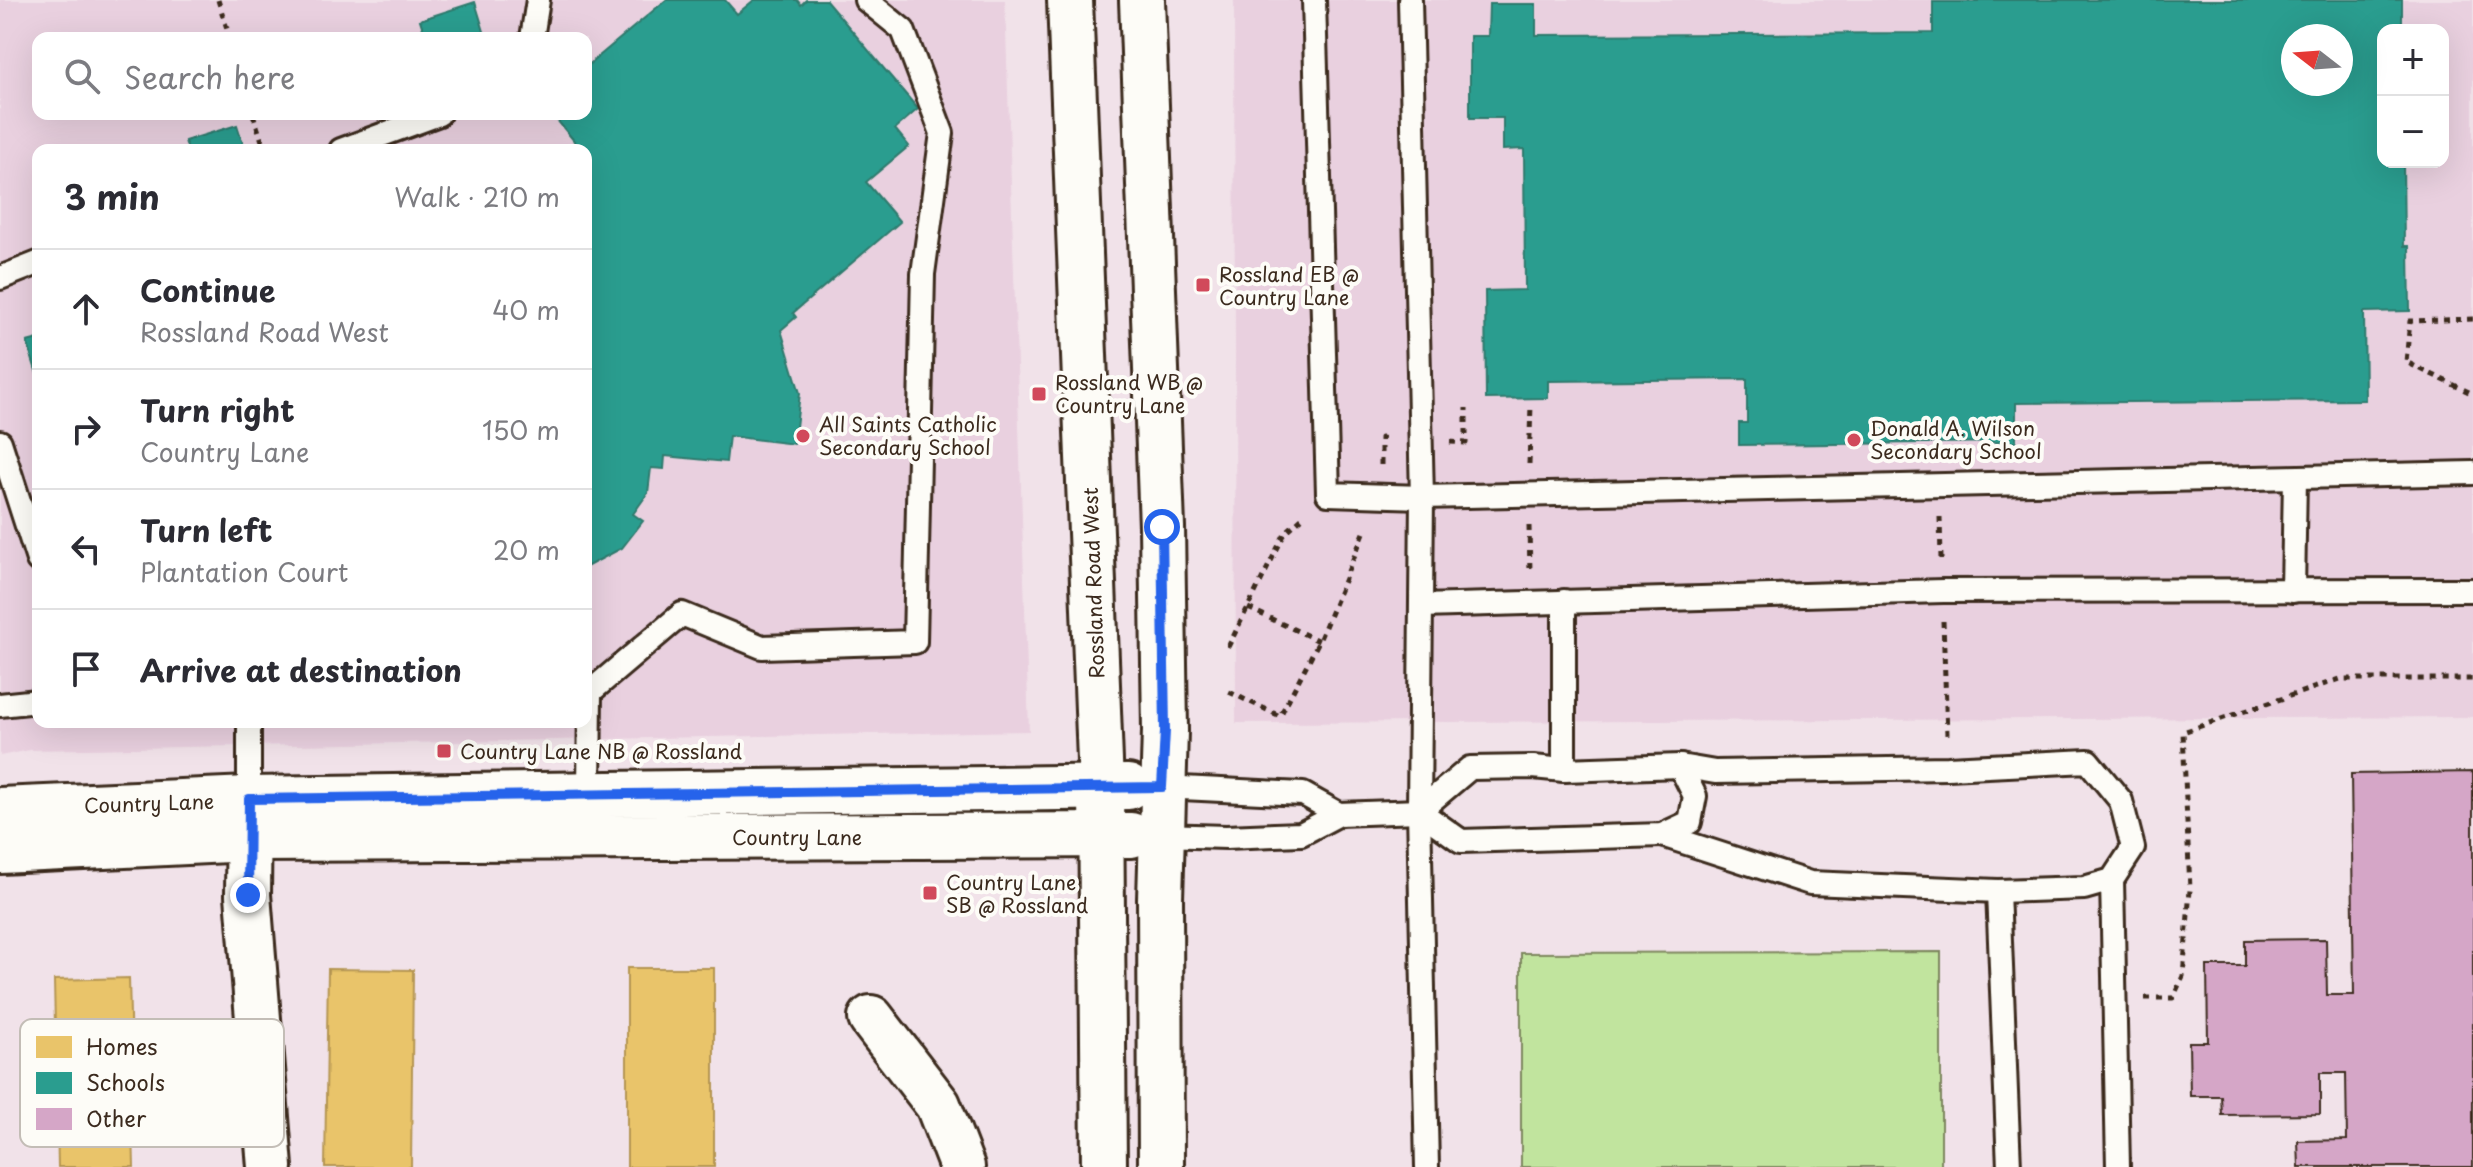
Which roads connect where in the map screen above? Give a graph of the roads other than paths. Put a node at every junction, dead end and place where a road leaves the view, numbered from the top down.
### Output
1 (538, 0) edge
2 (866, 0) edge
3 (1070, 0) edge
4 (1142, 0) edge
5 (1314, 0) edge
6 (1410, 0) edge
7 (533, 32) edge
8 (423, 120) edge
9 (357, 144) edge
10 (32, 265) edge
11 (0, 278) edge
12 (0, 442) edge
13 (2473, 473) edge
14 (2295, 478) junction
15 (1422, 497) junction
16 (32, 541) edge
17 (2473, 590) edge
18 (2293, 591) junction
19 (1564, 601) junction
20 (1421, 606) junction
21 (592, 689) edge
22 (32, 702) edge
23 (0, 705) edge
24 (249, 728) edge
25 (588, 728) edge
26 (1680, 766) junction
27 (1564, 770) junction
28 (1101, 786) junction
29 (1162, 787) junction
30 (589, 794) junction
31 (0, 810) edge
32 (1419, 811) junction
33 (1339, 814) junction
34 (249, 819) junction
35 (1101, 835) junction
36 (1162, 835) junction
37 (1662, 835) junction
38 (0, 851) edge
39 (2112, 880) junction
40 (1998, 891) junction
41 (871, 1018) dead end
42 (258, 1019) edge
43 (268, 1147) edge
44 (270, 1167) edge
45 (962, 1167) edge
46 (1104, 1167) edge
47 (1161, 1167) edge
48 (1427, 1167) edge
49 (2009, 1167) edge
50 (2118, 1167) edge

1 - 7 lane
2 - 21 lane
3 - 28 street, Rossland Road West
4 - 29 street
5 - 15 lane
6 - 15 lane
8 - 9 lane
10 - 11 lane
12 - 16 lane
13 - 14 lane
14 - 15 lane
14 - 18 lane
15 - 20 lane
17 - 18 lane
18 - 19 lane
19 - 20 lane
19 - 27 lane
20 - 32 lane
22 - 23 lane
24 - 34 lane
25 - 30 lane
26 - 27 lane
26 - 37 lane
26 - 39 lane
27 - 32 lane
28 - 29 street, Country Lane
28 - 30 street, Country Lane
28 - 35 street, Rossland Road West
29 - 33 lane
29 - 36 street
30 - 34 street, Country Lane
31 - 34 street, Country Lane
32 - 33 lane
32 - 37 lane
32 - 48 lane
33 - 36 lane
34 - 35 street, Country Lane
34 - 38 street, Country Lane
34 - 42 street
35 - 36 street, Country Lane
35 - 46 street, Rossland Road West
36 - 47 street
37 - 40 lane
39 - 40 lane
39 - 50 lane
40 - 49 lane
41 - 45 street
43 - 44 street

